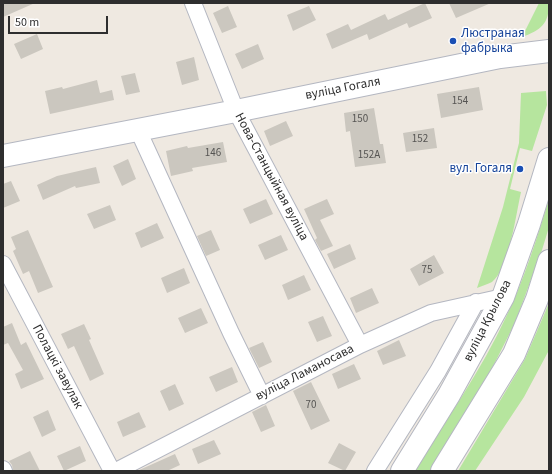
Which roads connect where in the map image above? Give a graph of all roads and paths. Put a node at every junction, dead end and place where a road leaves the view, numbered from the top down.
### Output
1 (193, 3) edge
2 (549, 51) edge
3 (236, 111) junction
4 (138, 130) junction
5 (3, 156) edge
6 (549, 159) edge
7 (549, 261) edge
8 (3, 264) edge
9 (503, 297) junction
10 (476, 302) junction
11 (360, 345) junction
12 (262, 396) junction
13 (112, 471) edge
14 (116, 471) edge
15 (375, 471) edge
16 (402, 471) edge
17 (442, 471) edge

1 - 3 street, Нова-Станцыйная вуліца
2 - 3 main road, вуліца Гогаля
3 - 4 main road, вуліца Гогаля
3 - 11 street, Нова-Станцыйная вуліца
4 - 5 main road, вуліца Гогаля
4 - 12 street
6 - 9 main road, вуліца Крылова
7 - 17 main road
8 - 13 street, Полацкі завулак
9 - 10 street, вуліца Ламаносава
9 - 16 main road, вуліца Крылова
10 - 11 street, вуліца Ламаносава
10 - 15 street
11 - 12 street, вуліца Ламаносава
12 - 14 street, вуліца Ламаносава

